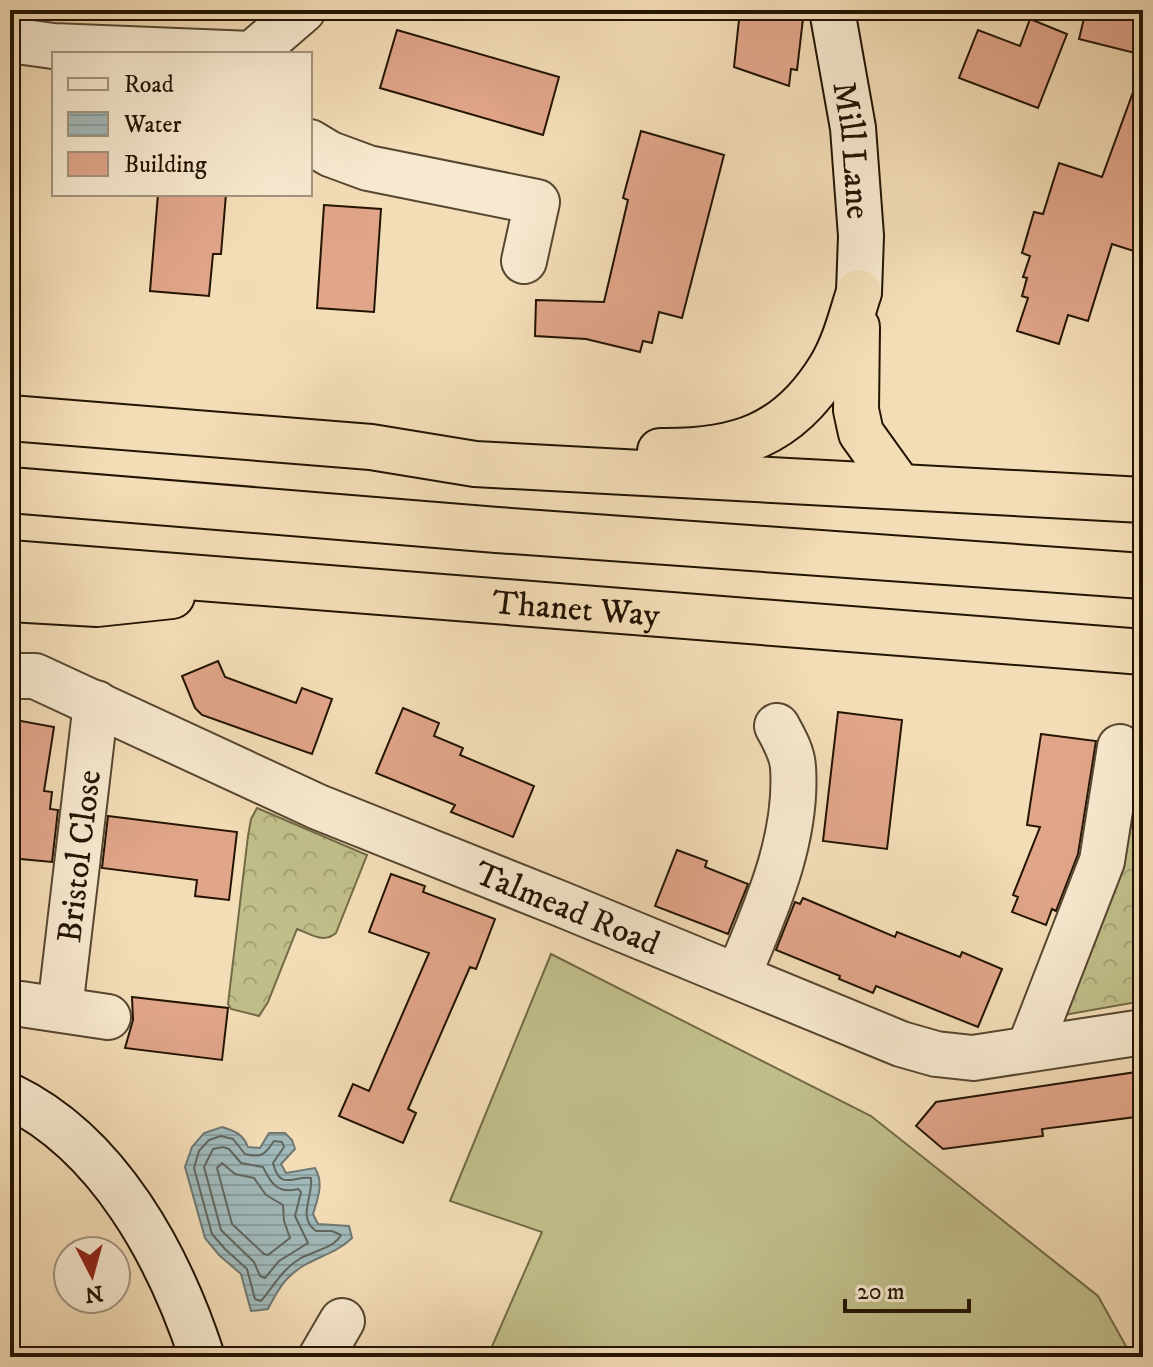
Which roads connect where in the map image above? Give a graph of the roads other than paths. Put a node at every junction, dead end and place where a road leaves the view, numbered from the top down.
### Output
1 (303, 10) edge
2 (832, 10) edge
3 (10, 40) edge
4 (202, 52) edge
5 (254, 52) edge
6 (312, 143) edge
7 (524, 261) dead end
8 (859, 292) junction
9 (10, 418) edge
10 (371, 447) junction
11 (899, 486) junction
12 (10, 490) edge
13 (1143, 500) edge
14 (10, 563) edge
15 (1143, 576) edge
16 (270, 585) junction
17 (10, 599) edge
18 (1143, 652) edge
19 (10, 676) edge
20 (96, 703) junction
21 (777, 726) dead end
22 (1120, 747) dead end
23 (738, 976) junction
24 (108, 1017) dead end
25 (1143, 1032) edge
26 (1029, 1049) junction
27 (10, 1096) edge
28 (202, 1357) edge

1 - 5 street
2 - 8 street, Mill Lane
3 - 4 street
6 - 7 street
8 - 10 highway
8 - 11 highway
9 - 10 highway
10 - 11 highway
11 - 13 highway
12 - 15 highway
14 - 16 highway, Thanet Way
16 - 17 highway
16 - 18 highway, Thanet Way
19 - 20 street, Talmead Road
20 - 23 street, Talmead Road
20 - 24 street, Bristol Close
21 - 23 street
22 - 26 street
23 - 26 street, Talmead Road
25 - 26 street, Talmead Road
27 - 28 street

